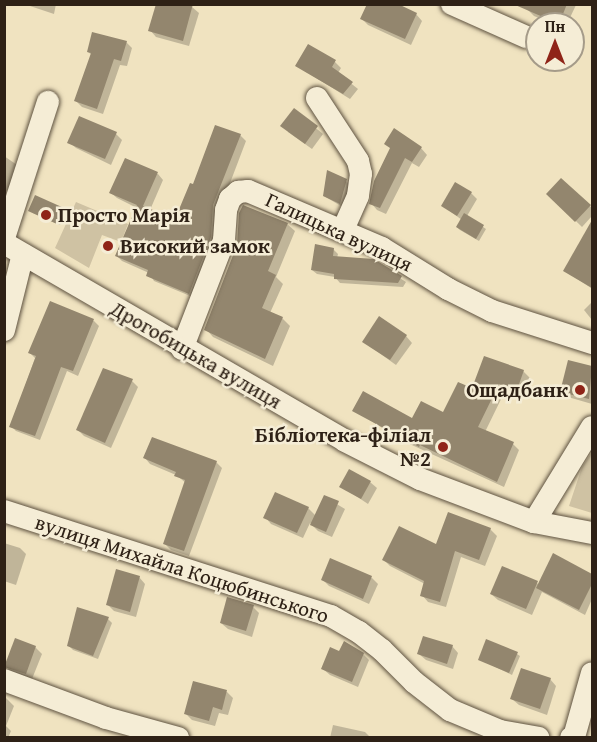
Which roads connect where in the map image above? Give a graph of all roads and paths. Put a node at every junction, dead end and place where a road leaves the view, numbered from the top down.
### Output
1 (452, 4) edge
2 (525, 37) edge
3 (317, 98) dead end
4 (48, 102) dead end
5 (343, 230) junction
6 (4, 238) edge
7 (14, 249) edge
8 (4, 330) edge
9 (592, 343) edge
10 (182, 349) junction
11 (592, 428) edge
12 (4, 512) edge
13 (534, 522) junction
14 (592, 533) edge
15 (592, 673) edge
16 (4, 680) edge
17 (178, 738) edge
18 (538, 738) edge
19 (571, 738) edge

1 - 2 street
3 - 5 street
4 - 6 street
5 - 9 street, Галицька вулиця
5 - 10 street, Галицька вулиця
7 - 8 street
7 - 10 street, Дрогобицька вулиця
10 - 13 street, Дрогобицька вулиця
11 - 13 street
12 - 18 street, вулиця Михайла Коцюбинського
13 - 14 street, Дрогобицька вулиця
15 - 19 street
16 - 17 street

